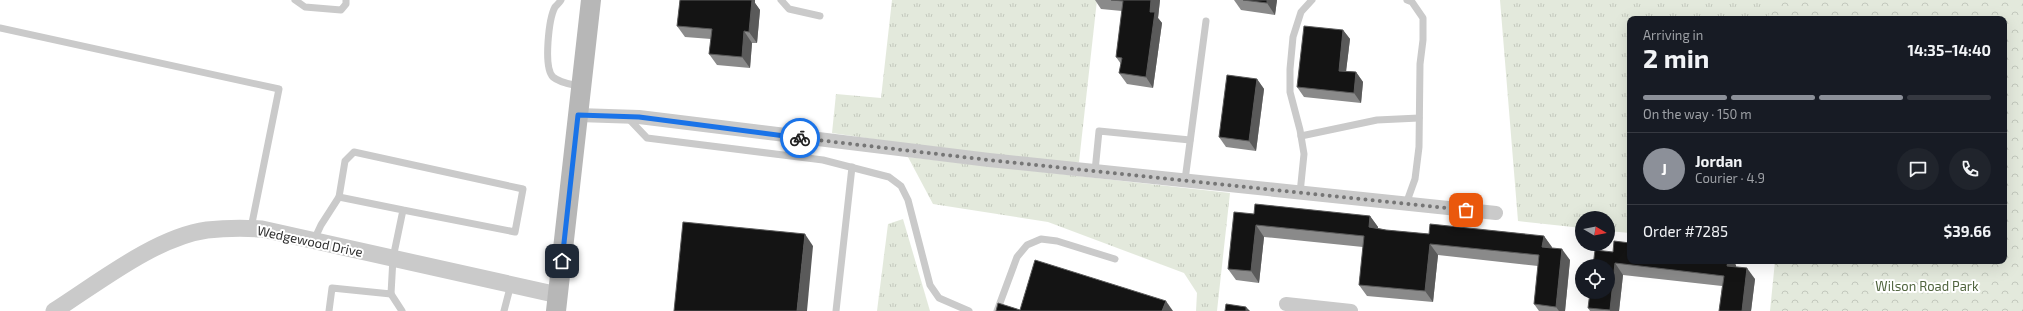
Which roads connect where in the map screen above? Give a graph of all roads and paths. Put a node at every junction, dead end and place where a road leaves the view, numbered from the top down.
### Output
1 (296, 0) edge
2 (346, 0) edge
3 (562, 0) edge
4 (591, 0) edge
5 (781, 0) edge
6 (1312, 0) edge
7 (1407, 0) edge
8 (820, 16) dead end
9 (1206, 21) dead end
10 (0, 28) edge
11 (582, 86) junction
12 (578, 115) junction
13 (626, 116) junction
14 (1419, 118) junction
15 (1301, 136) junction
16 (1190, 140) junction
17 (852, 167) junction
18 (1096, 171) junction
19 (1185, 180) junction
20 (1300, 193) junction
21 (339, 197) junction
22 (1406, 204) junction
23 (403, 210) junction
24 (1496, 214) dead end
25 (251, 229) junction
26 (314, 241) junction
27 (393, 258) junction
28 (1115, 259) dead end
29 (511, 284) junction
30 (391, 294) junction
31 (557, 303) edge
32 (1286, 304) dead end
33 (54, 311) edge
34 (330, 311) edge
35 (402, 311) edge
36 (504, 311) edge
37 (836, 311) edge
38 (969, 311) edge
39 (997, 311) edge
40 (1351, 311) edge

1 - 2 lane
3 - 11 lane
4 - 11 main road
5 - 8 lane
6 - 15 lane
7 - 14 lane
9 - 16 lane
10 - 25 lane
11 - 12 main road
12 - 13 street
12 - 31 main road
13 - 17 lane
13 - 18 street
14 - 15 lane
14 - 22 lane
15 - 20 lane
16 - 18 lane
16 - 19 lane
17 - 37 lane
17 - 38 lane
18 - 19 street
19 - 20 street
20 - 22 street
21 - 23 lane
21 - 23 lane
21 - 26 lane
22 - 24 street
23 - 27 lane
25 - 26 street, Wedgewood Drive
25 - 33 street, Wedgewood Drive
26 - 27 street, Wedgewood Drive
27 - 29 street, Wedgewood Drive
27 - 30 lane
28 - 39 lane
29 - 31 street, Wedgewood Drive
29 - 36 lane
30 - 34 lane
30 - 35 lane
32 - 40 street

